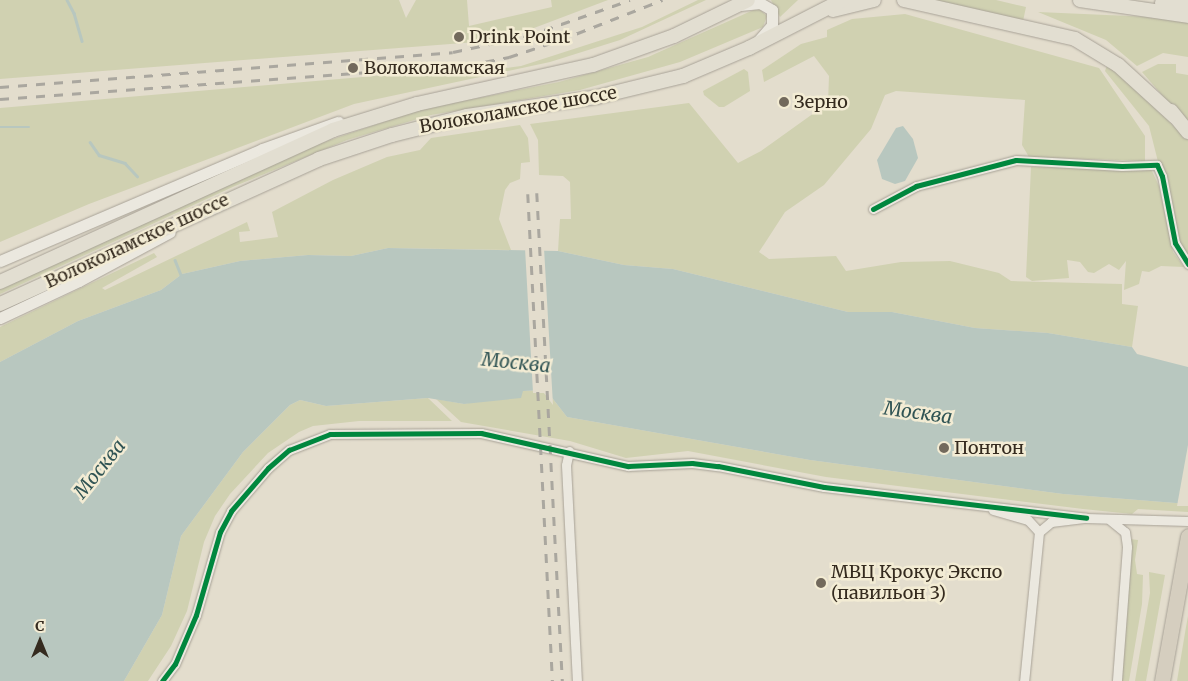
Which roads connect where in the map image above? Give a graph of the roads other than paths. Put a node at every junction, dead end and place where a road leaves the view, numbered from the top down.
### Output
1 (843, 0) edge
2 (874, 0) edge
3 (904, 0) edge
4 (942, 0) edge
5 (1080, 0) edge
6 (1114, 0) edge
7 (742, 3) edge
8 (1188, 5) edge
9 (818, 14) junction
10 (1188, 16) edge
11 (749, 48) junction
12 (386, 112) junction
13 (1175, 117) junction
14 (1188, 132) edge
15 (873, 209) dead end
16 (199, 212) junction
17 (0, 261) edge
18 (1188, 264) edge
19 (0, 282) edge
20 (0, 304) edge
21 (0, 318) edge
22 (569, 451) junction
23 (974, 503) junction
24 (1086, 518) junction
25 (1110, 520) junction
26 (1188, 521) edge
27 (1039, 532) junction
28 (1188, 536) edge
29 (162, 681) edge
30 (577, 681) edge
31 (1024, 681) edge
32 (1117, 681) edge
33 (1162, 681) edge

1 - 9 main road, Волоколамское шоссе
2 - 9 main road
3 - 13 main road
4 - 13 main road
5 - 10 main road
6 - 8 main road
7 - 11 main road
7 - 12 main road, Волоколамское шоссе
9 - 11 main road, Волоколамское шоссе
11 - 16 main road, Волоколамское шоссе
12 - 17 main road, Волоколамское шоссе
12 - 19 main road, Волоколамское шоссе
13 - 14 main road
15 - 18 street
16 - 20 main road, Волоколамское шоссе
16 - 21 main road
22 - 23 street
22 - 29 street
22 - 30 street
23 - 24 street
23 - 27 street
24 - 25 street
24 - 27 street
25 - 26 street
25 - 32 street
27 - 31 street
28 - 33 highway

